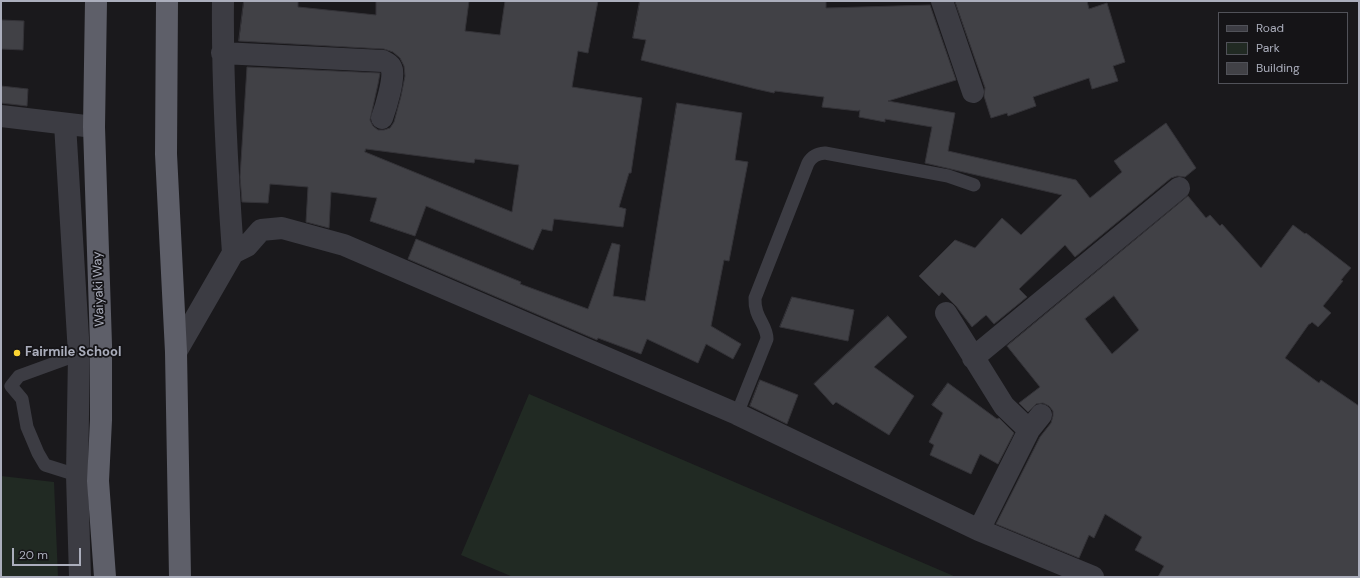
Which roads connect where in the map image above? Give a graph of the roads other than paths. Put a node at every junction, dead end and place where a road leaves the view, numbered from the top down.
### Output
1 (96, 1) edge
2 (168, 1) edge
3 (223, 1) edge
4 (942, 1) edge
5 (222, 53) junction
6 (973, 92) dead end
7 (1, 116) edge
8 (382, 118) dead end
9 (65, 124) junction
10 (94, 127) junction
11 (974, 185) dead end
12 (1179, 188) dead end
13 (232, 253) junction
14 (946, 313) dead end
15 (101, 346) junction
16 (176, 352) junction
17 (79, 354) junction
18 (973, 358) junction
19 (737, 414) junction
20 (88, 478) junction
21 (979, 530) junction
22 (80, 577) edge
23 (105, 577) edge
24 (180, 577) edge
25 (1093, 577) edge

1 - 10 highway, Waiyaki Way
2 - 16 highway
3 - 5 street
4 - 6 street
5 - 8 street
5 - 13 street
7 - 9 street
9 - 10 street
9 - 17 street
10 - 15 highway, Waiyaki Way
11 - 19 lane
12 - 18 street
13 - 16 street
13 - 19 street
14 - 18 street
15 - 17 lane
15 - 20 highway, Waiyaki Way
16 - 24 highway
17 - 20 street
17 - 20 lane
18 - 21 street
19 - 21 street
20 - 22 street
20 - 23 highway, Waiyaki Way
21 - 25 street

